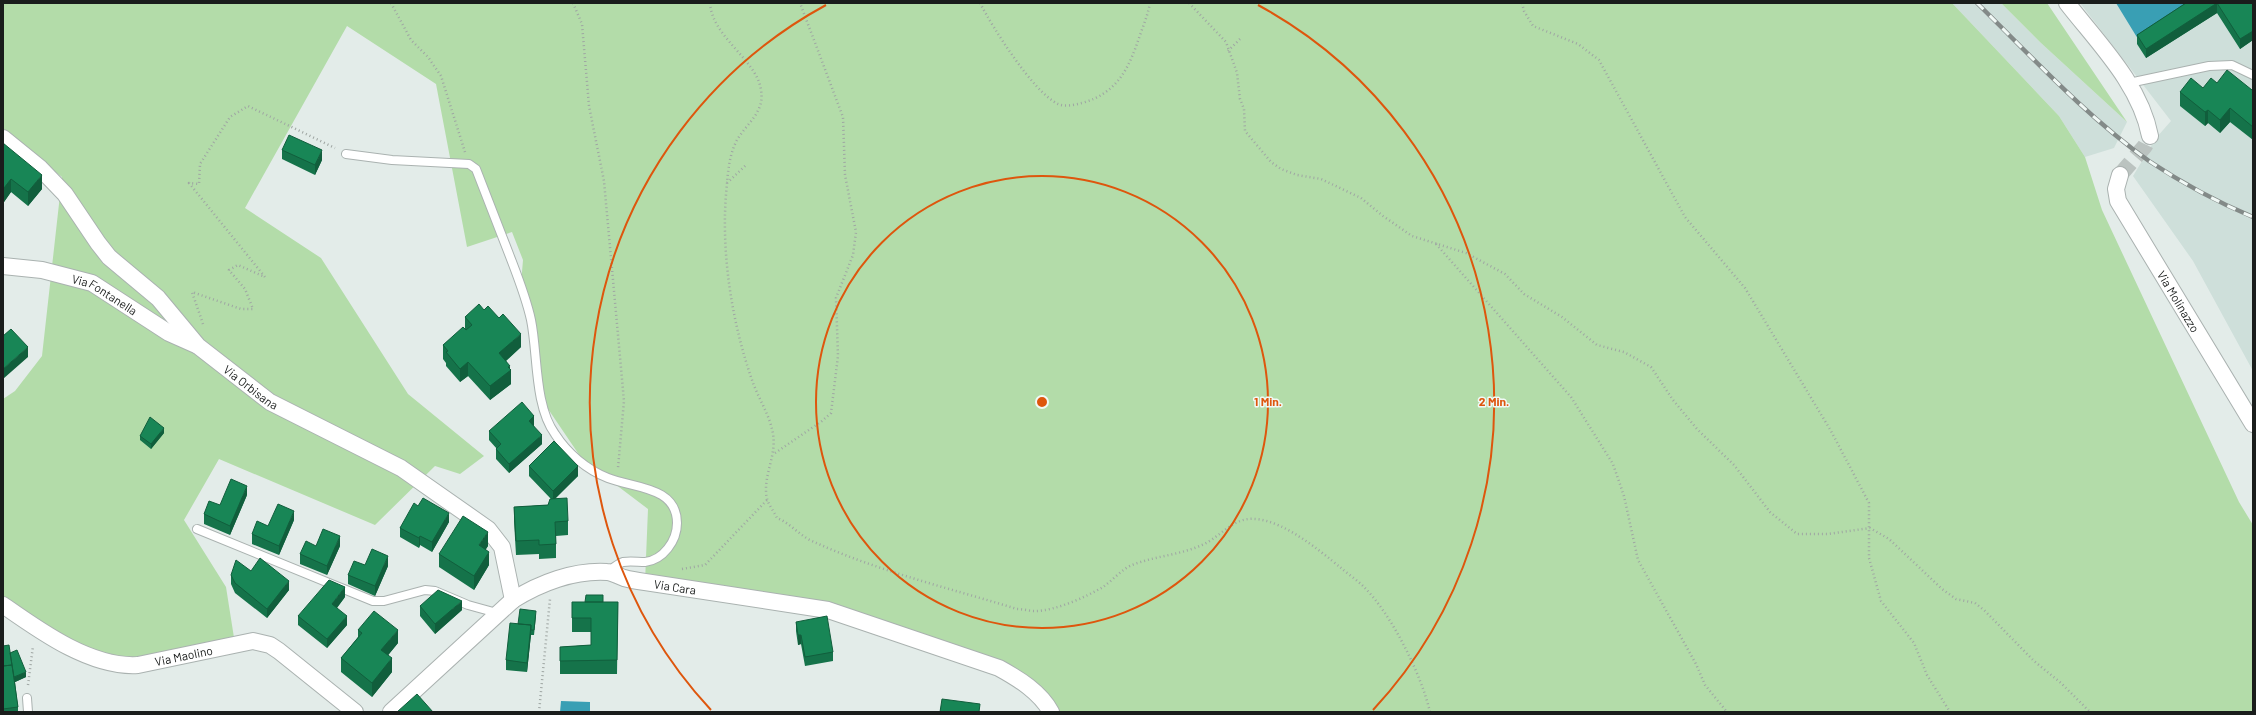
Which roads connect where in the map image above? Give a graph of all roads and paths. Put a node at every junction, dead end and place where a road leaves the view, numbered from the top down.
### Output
1 (392, 3) edge
2 (573, 3) edge
3 (710, 3) edge
4 (800, 3) edge
5 (980, 3) edge
6 (1150, 3) edge
7 (1189, 3) edge
8 (1522, 3) edge
9 (2067, 3) edge
10 (1240, 39) dead end
11 (1228, 51) junction
12 (2253, 75) edge
13 (2129, 83) junction
14 (2150, 136) dead end
15 (3, 138) edge
16 (346, 154) joint
17 (469, 164) junction
18 (747, 164) dead end
19 (2120, 175) tunnel mouth
20 (727, 184) junction
21 (1436, 244) junction
22 (3, 266) edge
23 (198, 346) junction
24 (2253, 424) edge
25 (774, 454) junction
26 (617, 481) junction
27 (768, 500) junction
28 (1870, 528) junction
29 (197, 529) dead end
30 (608, 572) junction
31 (675, 572) dead end
32 (552, 582) junction
33 (513, 600) junction
34 (3, 605) edge
35 (497, 613) junction
36 (36, 628) junction
37 (27, 698) joint
38 (28, 712) edge
39 (355, 712) edge
40 (391, 712) edge
41 (539, 712) edge
42 (1051, 712) edge
43 (1430, 712) edge
44 (1727, 712) edge
45 (1950, 712) edge
46 (2090, 712) edge

1 - 17 path
2 - 26 path
3 - 20 path
4 - 25 path
5 - 6 path
7 - 11 path
8 - 28 path
9 - 13 street
10 - 11 path
11 - 21 path
12 - 13 lane
13 - 14 street
15 - 23 street, Via Orbisana
16 - 17 lane
16 - 23 path
17 - 26 lane
18 - 20 path
19 - 24 street, Via Molinazzo
20 - 25 path
21 - 28 path
21 - 44 path
22 - 23 street, Via Fontanella
23 - 33 street, Via Orbisana
25 - 27 path
26 - 30 lane
27 - 31 path
27 - 43 path
28 - 45 path
28 - 46 path
29 - 35 lane
30 - 32 street, Via Cara
30 - 42 street, Via Cara
32 - 33 street, Via Cara
32 - 41 path
33 - 35 street, Via Cara
34 - 36 street, Via Maolino
35 - 40 street, Via Cara
36 - 37 path
36 - 39 street, Via Maolino
37 - 38 lane

